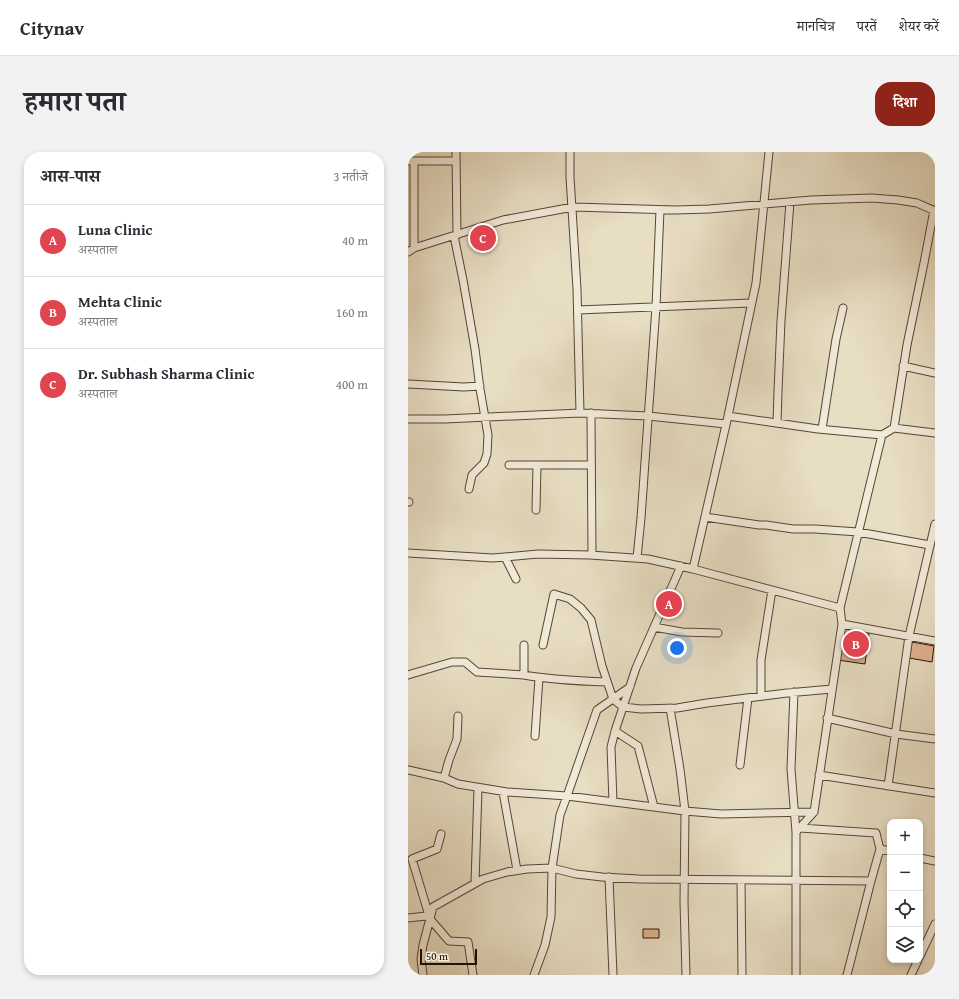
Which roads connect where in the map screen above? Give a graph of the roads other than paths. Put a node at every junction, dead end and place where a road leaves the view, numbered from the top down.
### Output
1 (456, 152) edge
2 (570, 152) edge
3 (769, 152) edge
4 (456, 161) junction
5 (411, 162) edge
6 (790, 202) junction
7 (764, 204) junction
8 (573, 207) junction
9 (660, 210) junction
10 (934, 210) edge
11 (455, 236) junction
12 (411, 250) edge
13 (752, 303) junction
14 (656, 307) junction
15 (843, 308) dead end
16 (578, 310) junction
17 (904, 366) junction
18 (935, 373) edge
19 (408, 384) edge
20 (480, 386) junction
21 (580, 413) junction
22 (591, 413) junction
23 (648, 416) junction
24 (484, 417) junction
25 (408, 419) edge
26 (727, 420) junction
27 (778, 423) junction
28 (894, 428) junction
29 (822, 429) junction
30 (935, 433) edge
31 (882, 435) junction
32 (509, 465) dead end
33 (536, 465) junction
34 (591, 465) junction
35 (469, 489) dead end
36 (536, 510) dead end
37 (704, 518) junction
38 (935, 524) edge
39 (858, 532) junction
40 (932, 548) edge
41 (408, 553) edge
42 (592, 555) junction
43 (505, 557) junction
44 (637, 558) junction
45 (682, 566) junction
46 (693, 569) junction
47 (516, 579) dead end
48 (772, 590) junction
49 (840, 608) junction
50 (842, 624) junction
51 (654, 627) junction
52 (718, 633) dead end
53 (910, 636) junction
54 (935, 641) edge
55 (524, 645) dead end
56 (543, 645) dead end
57 (408, 675) edge
58 (524, 675) junction
59 (540, 678) junction
60 (607, 682) junction
61 (630, 687) junction
62 (832, 688) junction
63 (794, 692) junction
64 (761, 696) junction
65 (748, 698) junction
66 (613, 699) junction
67 (623, 707) junction
68 (670, 708) junction
69 (458, 716) dead end
70 (827, 718) junction
71 (615, 731) junction
72 (896, 734) junction
73 (535, 736) dead end
74 (935, 739) edge
75 (740, 765) dead end
76 (408, 770) edge
77 (819, 775) junction
78 (444, 778) junction
79 (888, 786) junction
80 (478, 788) junction
81 (503, 792) junction
82 (935, 793) edge
83 (567, 796) junction
84 (613, 802) junction
85 (654, 807) junction
86 (685, 811) junction
87 (814, 812) junction
88 (794, 813) junction
89 (798, 830) junction
90 (440, 834) dead end
91 (880, 849) junction
92 (887, 850) edge
93 (410, 858) edge
94 (923, 859) edge
95 (935, 861) edge
96 (552, 868) junction
97 (517, 870) junction
98 (609, 877) junction
99 (684, 880) junction
100 (741, 880) junction
101 (796, 880) junction
102 (871, 881) junction
103 (475, 883) junction
104 (408, 918) edge
105 (430, 919) junction
106 (935, 924) edge
107 (923, 950) edge
108 (917, 963) edge
109 (423, 975) edge
110 (473, 975) edge
111 (534, 975) edge
112 (613, 975) edge
113 (686, 975) edge
114 (742, 975) edge
115 (796, 975) edge
116 (847, 975) edge
117 (911, 975) edge

1 - 4 street
2 - 8 street
3 - 7 street
4 - 5 street
4 - 11 street
5 - 12 street
6 - 7 street
6 - 10 street
6 - 27 street
7 - 9 street
7 - 13 street
8 - 9 street
8 - 11 street
8 - 16 street
9 - 14 street
10 - 17 street
11 - 12 street
11 - 20 street
13 - 14 street
13 - 26 street
14 - 16 street
14 - 23 street
15 - 29 street
16 - 21 street
17 - 18 street
17 - 28 street
19 - 20 street
20 - 24 street
21 - 22 street
21 - 24 street
22 - 23 street
22 - 34 street
23 - 26 street
23 - 44 street
24 - 25 street
24 - 35 street
26 - 27 street
26 - 37 street
27 - 29 street
28 - 30 street
28 - 31 street
29 - 31 street
31 - 39 street
32 - 33 street
33 - 34 street
33 - 36 street
34 - 42 street
37 - 39 street
37 - 46 street
38 - 40 street
39 - 40 street
39 - 49 street
40 - 53 street
41 - 43 street
42 - 43 street
42 - 44 street
43 - 47 street
44 - 45 street
45 - 46 street
45 - 51 street
46 - 48 street
48 - 49 street
48 - 64 street
49 - 50 street
50 - 53 street
50 - 62 street
51 - 52 street
51 - 61 street
53 - 54 street
53 - 72 street
55 - 58 street
56 - 60 street
57 - 58 street
58 - 59 street
59 - 60 street
59 - 73 street
60 - 66 street
61 - 66 street
61 - 67 street
62 - 63 street
62 - 70 street
63 - 64 street
63 - 88 street
64 - 65 street
65 - 68 street
65 - 75 street
66 - 67 street
66 - 83 street
67 - 68 street
67 - 71 street
68 - 86 street
69 - 78 street
70 - 72 street
70 - 77 street
71 - 84 street
71 - 85 street
72 - 74 street
72 - 79 street
76 - 78 street
77 - 79 street
77 - 87 street
78 - 80 street
79 - 82 street
80 - 81 street
80 - 103 street
81 - 83 street
81 - 97 street
83 - 84 street
83 - 96 street
84 - 85 street
85 - 86 street
86 - 88 street
86 - 99 street
87 - 88 street
87 - 89 street
88 - 89 street
89 - 91 street
89 - 101 street
90 - 93 street
91 - 92 street
91 - 102 street
93 - 105 street
94 - 95 street
96 - 97 street
96 - 98 street
96 - 111 street
97 - 103 street
98 - 99 street
98 - 112 street
99 - 100 street
99 - 113 street
100 - 101 street
100 - 114 street
101 - 102 street
101 - 115 street
102 - 116 street
103 - 105 street
104 - 105 street
105 - 109 street
105 - 110 street
106 - 107 street
108 - 117 street

